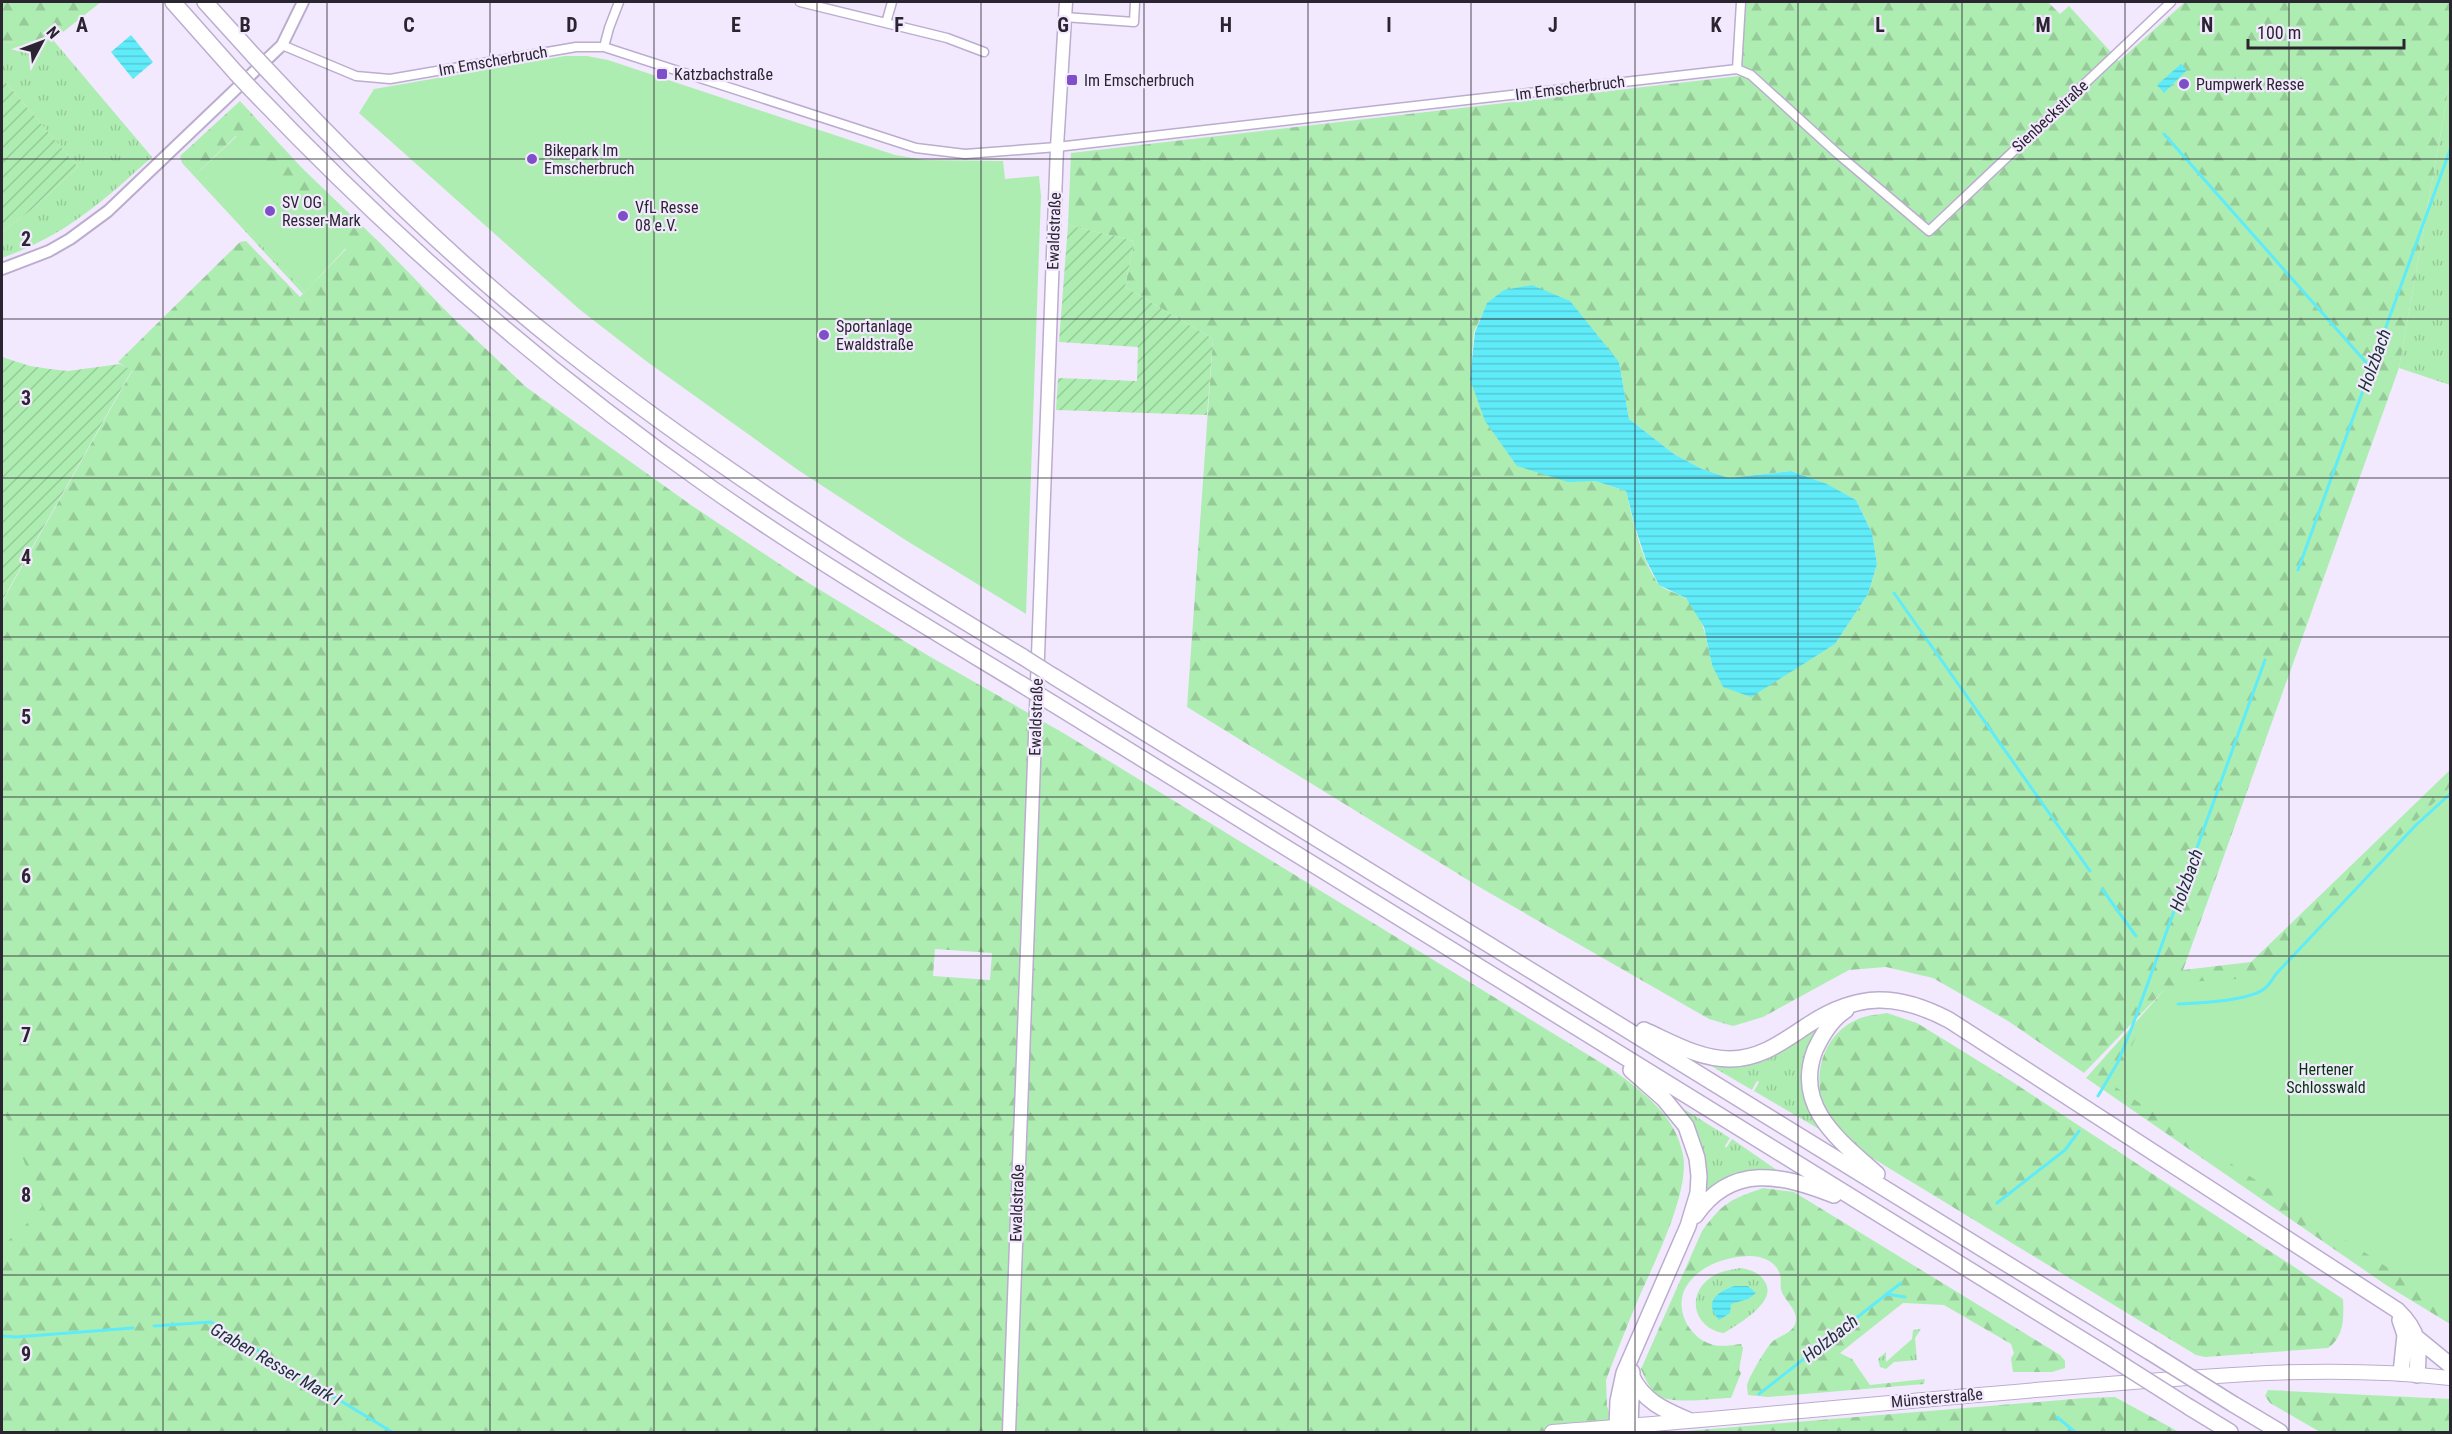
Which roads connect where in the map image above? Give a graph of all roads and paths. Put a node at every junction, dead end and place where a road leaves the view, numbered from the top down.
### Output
1 (172, 2) edge
2 (205, 2) edge
3 (303, 2) edge
4 (619, 2) edge
5 (800, 2) edge
6 (892, 2) edge
7 (1066, 2) edge
8 (1135, 2) edge
9 (1741, 2) edge
10 (2166, 3) edge
11 (1064, 17) junction
12 (886, 23) junction
13 (282, 45) junction
14 (604, 47) junction
15 (984, 52) dead end
16 (1737, 69) junction
17 (1057, 147) junction
18 (2, 269) edge
19 (1579, 999) junction
20 (1857, 1004) junction
21 (1595, 1038) junction
22 (1908, 1202) junction
23 (1870, 1210) junction
24 (1688, 1226) junction
25 (2389, 1305) junction
26 (1641, 1334) junction
27 (2417, 1338) junction
28 (2451, 1365) edge
29 (2401, 1373) junction
30 (2417, 1374) junction
31 (1631, 1375) junction
32 (2451, 1378) edge
33 (1688, 1420) junction
34 (1623, 1427) junction
35 (1009, 1432) edge
36 (1552, 1432) edge
37 (2230, 1432) edge
38 (2280, 1432) edge

1 - 21 highway, bridge
2 - 19 highway, bridge
3 - 13 street
4 - 14 street
5 - 12 street
6 - 12 street
7 - 11 main road, Ewaldstraße
8 - 11 street
9 - 16 street
10 - 16 street, Sienbeckstraße
11 - 17 main road, Ewaldstraße
12 - 15 street
13 - 14 street, Im Emscherbruch
13 - 18 street
14 - 17 street, Im Emscherbruch
16 - 17 street, Im Emscherbruch
17 - 35 main road, Ewaldstraße
19 - 20 highway
19 - 22 highway
20 - 22 highway
20 - 25 highway
21 - 23 highway
21 - 24 highway
22 - 38 highway, bridge
23 - 24 highway
23 - 37 highway, bridge
24 - 26 highway
25 - 27 highway
25 - 29 highway
26 - 31 highway
26 - 34 highway
27 - 28 highway
27 - 30 highway
29 - 30 main road, Münsterstraße
29 - 33 main road, Münsterstraße
30 - 32 main road, Münsterstraße
31 - 33 highway
31 - 34 highway
33 - 34 main road, Münsterstraße
34 - 36 main road, Münsterstraße

